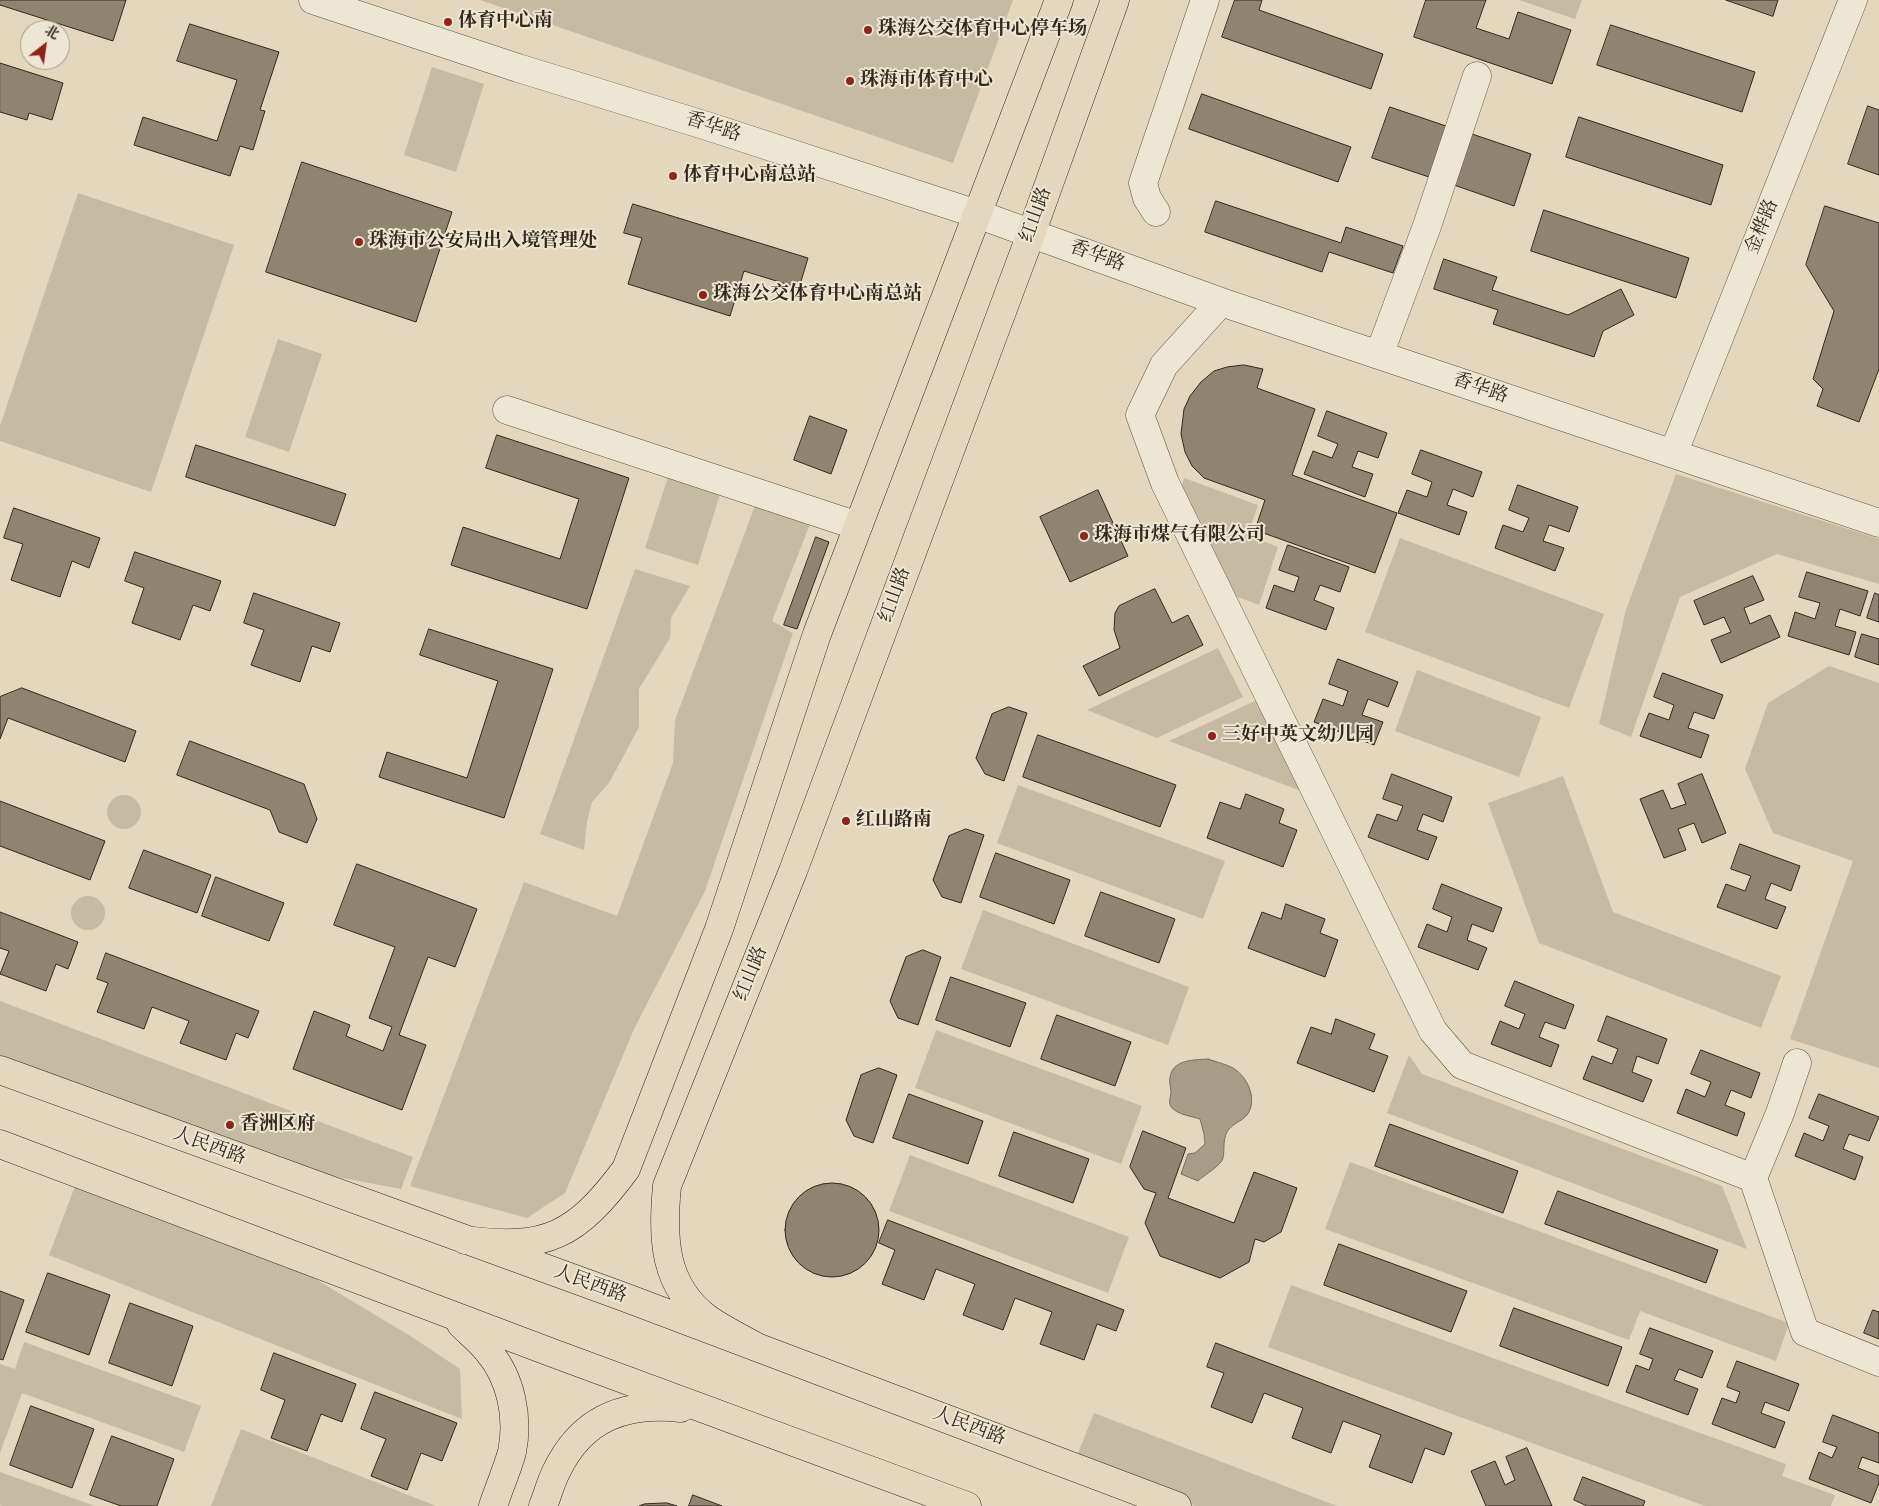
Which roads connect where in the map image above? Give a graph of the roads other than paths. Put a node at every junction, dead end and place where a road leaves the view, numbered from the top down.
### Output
1 (313, 0) edge
2 (1059, 0) edge
3 (1115, 0) edge
4 (1205, 0) edge
5 (1853, 0) edge
6 (1477, 76) dead end
7 (1156, 212) dead end
8 (977, 214) junction
9 (1031, 234) junction
10 (1221, 302) junction
11 (1379, 355) junction
12 (507, 410) dead end
13 (1673, 454) junction
14 (1879, 523) edge
15 (858, 526) junction
16 (1797, 1063) dead end
17 (0, 1070) edge
18 (0, 1144) edge
19 (1753, 1178) junction
20 (464, 1240) junction
21 (441, 1311) junction
22 (759, 1348) junction
23 (1879, 1362) edge
24 (728, 1418) junction
25 (492, 1506) edge
26 (543, 1506) edge
27 (967, 1506) edge
28 (1177, 1506) edge

1 - 8 street, 香华路
2 - 8 main road
3 - 9 main road, 红山路
4 - 7 street
5 - 13 street, 金桦路
6 - 11 street
8 - 9 street, 香华路
8 - 15 main road
9 - 10 street, 香华路
9 - 22 main road, 红山路
10 - 11 street, 香华路
10 - 19 street
11 - 13 street, 香华路
12 - 15 street
13 - 14 street, 香华路
15 - 20 main road
16 - 19 street
17 - 20 main road, 人民西路
18 - 21 main road
19 - 23 street
20 - 22 main road, 人民西路
21 - 24 main road
21 - 25 main road
22 - 28 main road, 人民西路
24 - 26 main road
24 - 27 main road

